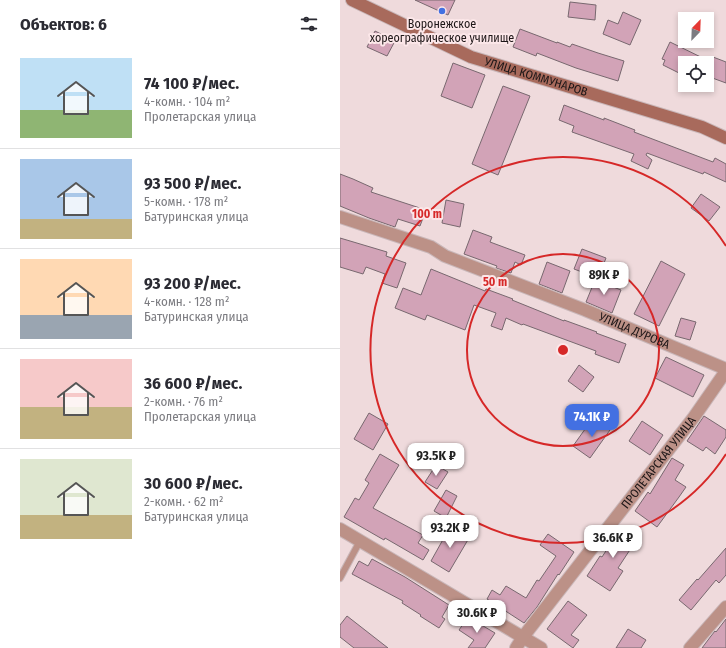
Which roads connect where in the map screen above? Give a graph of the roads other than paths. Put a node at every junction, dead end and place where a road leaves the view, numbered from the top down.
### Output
1 (352, 0) edge
2 (726, 138) edge
3 (340, 217) edge
4 (726, 370) edge
5 (340, 529) edge
6 (360, 541) junction
7 (340, 578) edge
8 (726, 606) edge
9 (523, 637) junction
10 (516, 648) edge
11 (541, 648) edge
12 (690, 648) edge

1 - 2 street, УЛИЦА КОММУНАРОВ
3 - 4 street, УЛИЦА ДУРОВА
4 - 9 street, ПРОЛЕТАРСКАЯ УЛИЦА
5 - 6 street
6 - 7 lane
6 - 9 street
8 - 12 street
9 - 10 street, ПРОЛЕТАРСКАЯ УЛИЦА
9 - 11 street

